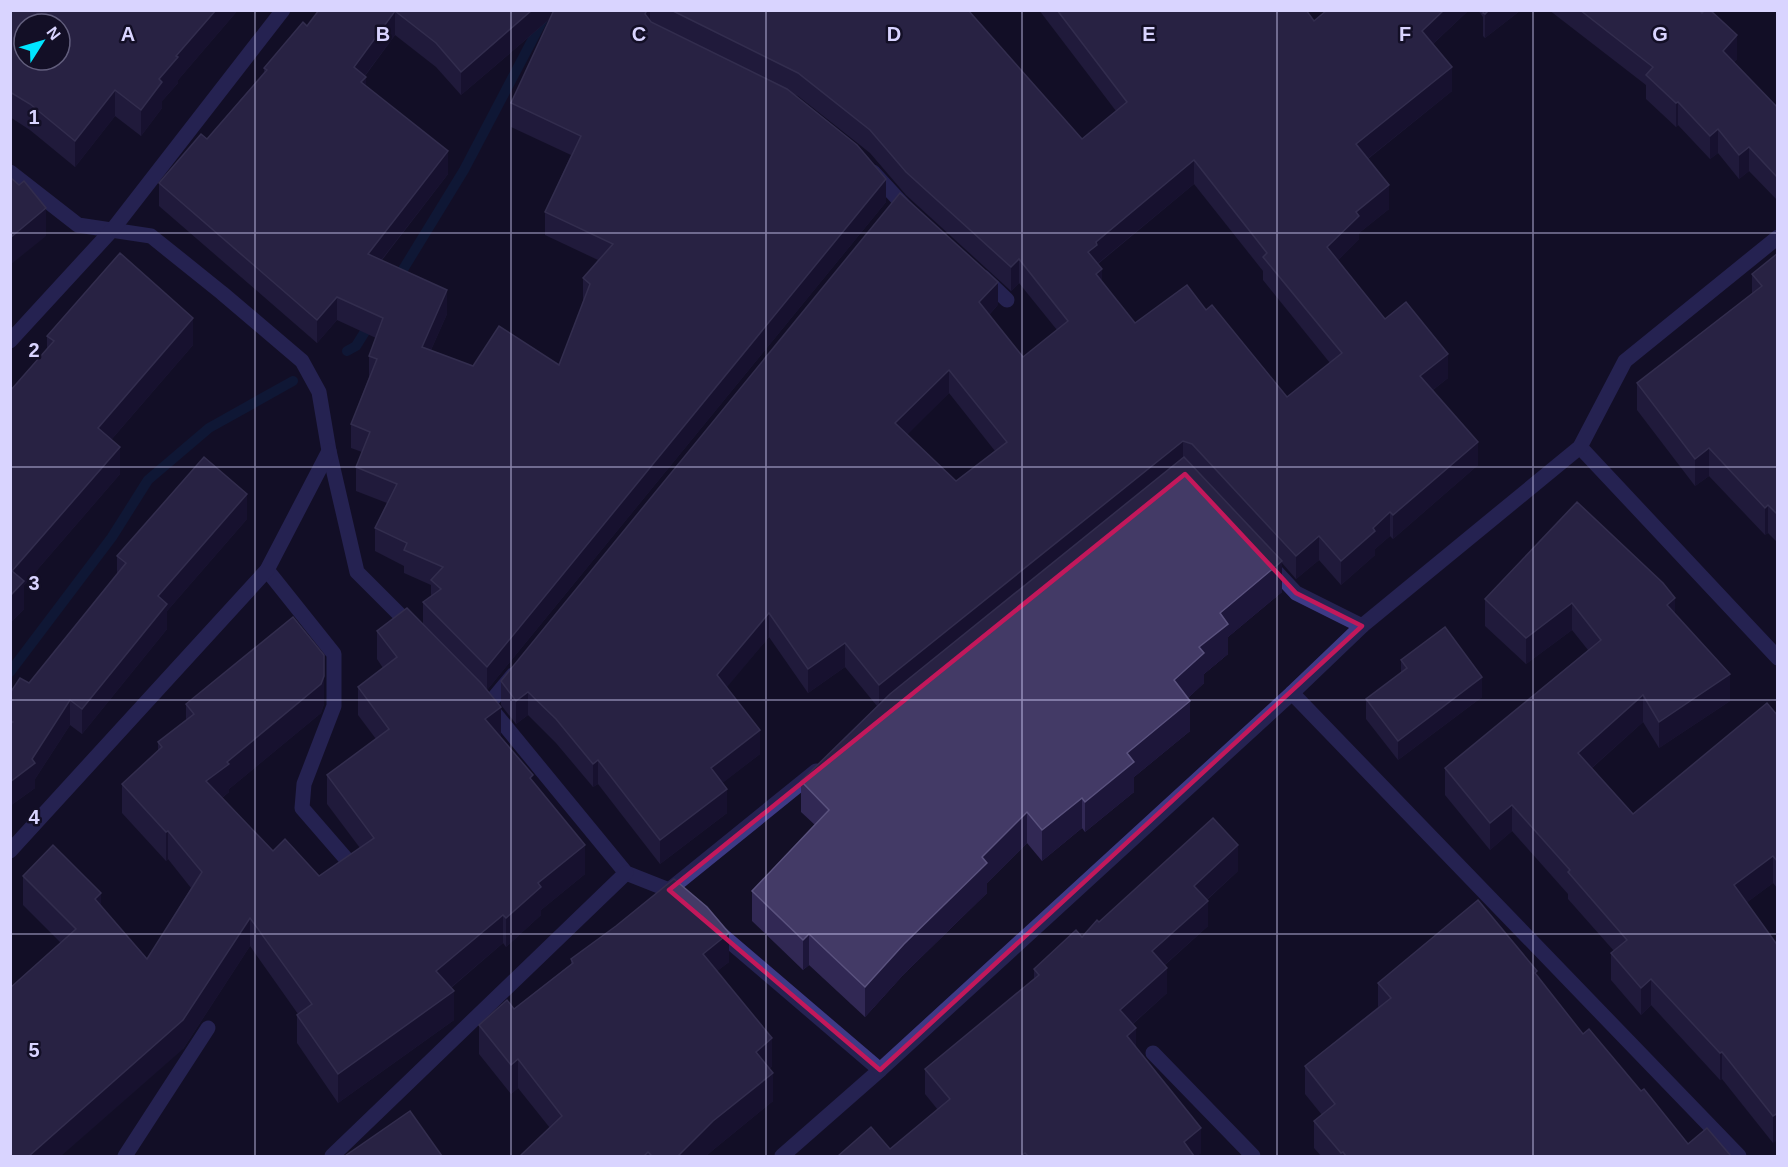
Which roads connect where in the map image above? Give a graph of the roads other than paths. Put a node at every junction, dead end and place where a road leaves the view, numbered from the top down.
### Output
1 (283, 10) edge
2 (864, 161) edge
3 (10, 172) edge
4 (924, 224) edge
5 (113, 229) junction
6 (1778, 237) edge
7 (974, 269) edge
8 (1007, 300) dead end
9 (10, 341) edge
10 (1580, 447) junction
11 (330, 451) junction
12 (1256, 550) edge
13 (267, 570) junction
14 (1362, 626) junction
15 (423, 638) edge
16 (1778, 658) edge
17 (526, 659) edge
18 (1292, 693) junction
19 (826, 763) edge
20 (10, 851) edge
21 (354, 868) edge
22 (626, 873) junction
23 (669, 890) junction
24 (687, 905) edge
25 (704, 920) edge
26 (208, 1028) dead end
27 (1153, 1053) dead end
28 (880, 1070) junction
29 (125, 1156) edge
30 (332, 1156) edge
31 (782, 1156) edge
32 (1253, 1156) edge
33 (1739, 1156) edge

1 - 5 street
2 - 4 street
3 - 5 street
5 - 9 street
5 - 11 street
6 - 10 street
7 - 8 street
10 - 14 street
10 - 16 street
11 - 13 street
11 - 15 street
12 - 14 street
13 - 20 street
13 - 21 street
14 - 18 street
17 - 22 street
18 - 28 street
18 - 33 street
19 - 23 street
22 - 23 street
22 - 30 street
23 - 24 street
25 - 28 street
26 - 29 street
27 - 32 street
28 - 31 street

